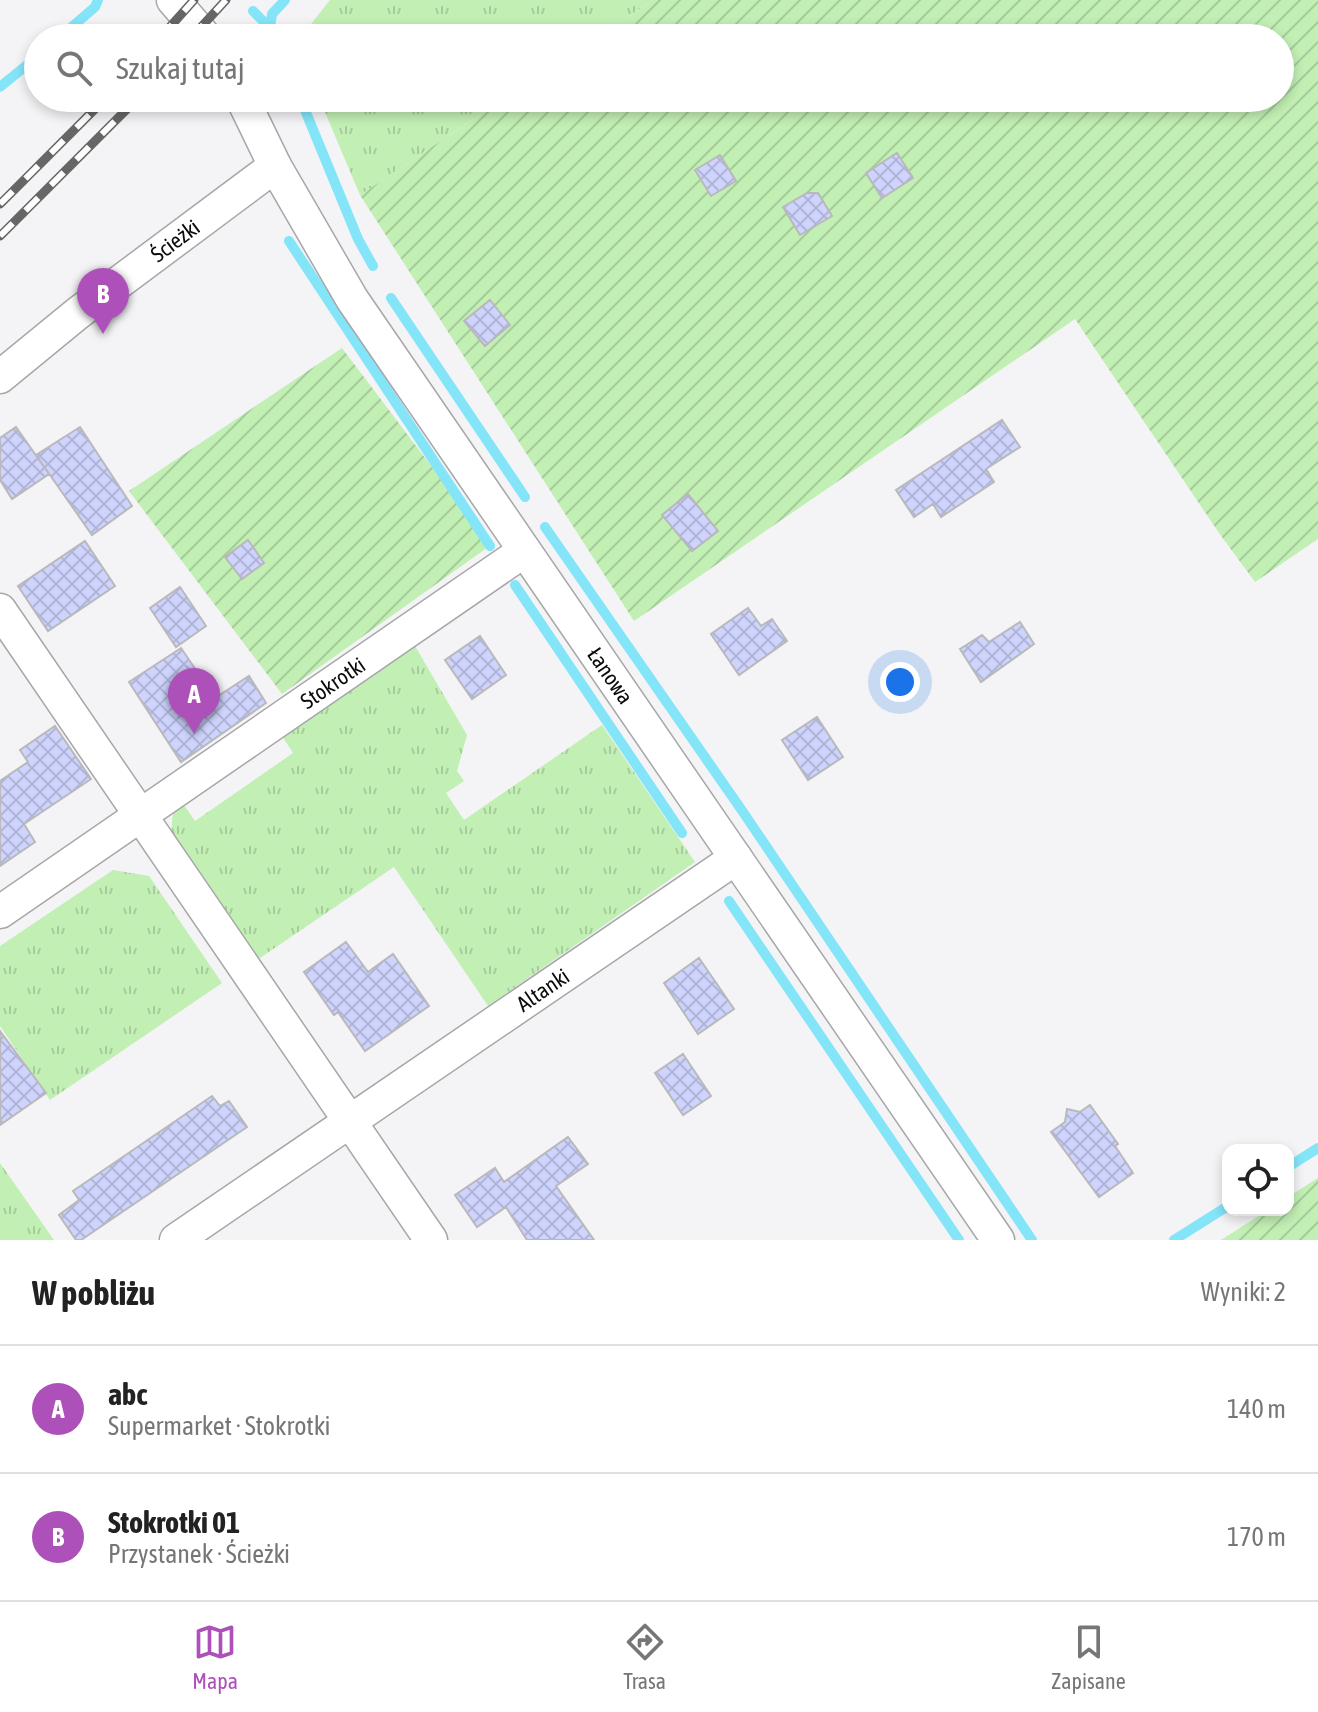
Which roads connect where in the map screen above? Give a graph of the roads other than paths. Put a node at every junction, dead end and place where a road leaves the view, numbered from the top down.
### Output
1 (173, 0) edge
2 (194, 24) edge
3 (249, 112) edge
4 (275, 166) junction
5 (0, 377) edge
6 (524, 551) junction
7 (0, 610) edge
8 (142, 816) junction
9 (736, 858) junction
10 (0, 912) edge
11 (350, 1121) junction
12 (176, 1240) edge
13 (431, 1240) edge
14 (998, 1240) edge

1 - 2 street
3 - 4 street, Łanowa
4 - 5 street, Ścieżki
4 - 6 street, Łanowa
6 - 8 street, Stokrotki
6 - 9 street, Łanowa
7 - 8 street
8 - 10 street, Stokrotki
8 - 11 street
9 - 11 street, Altanki
9 - 14 street, Łanowa
11 - 12 street, Altanki
11 - 13 street

